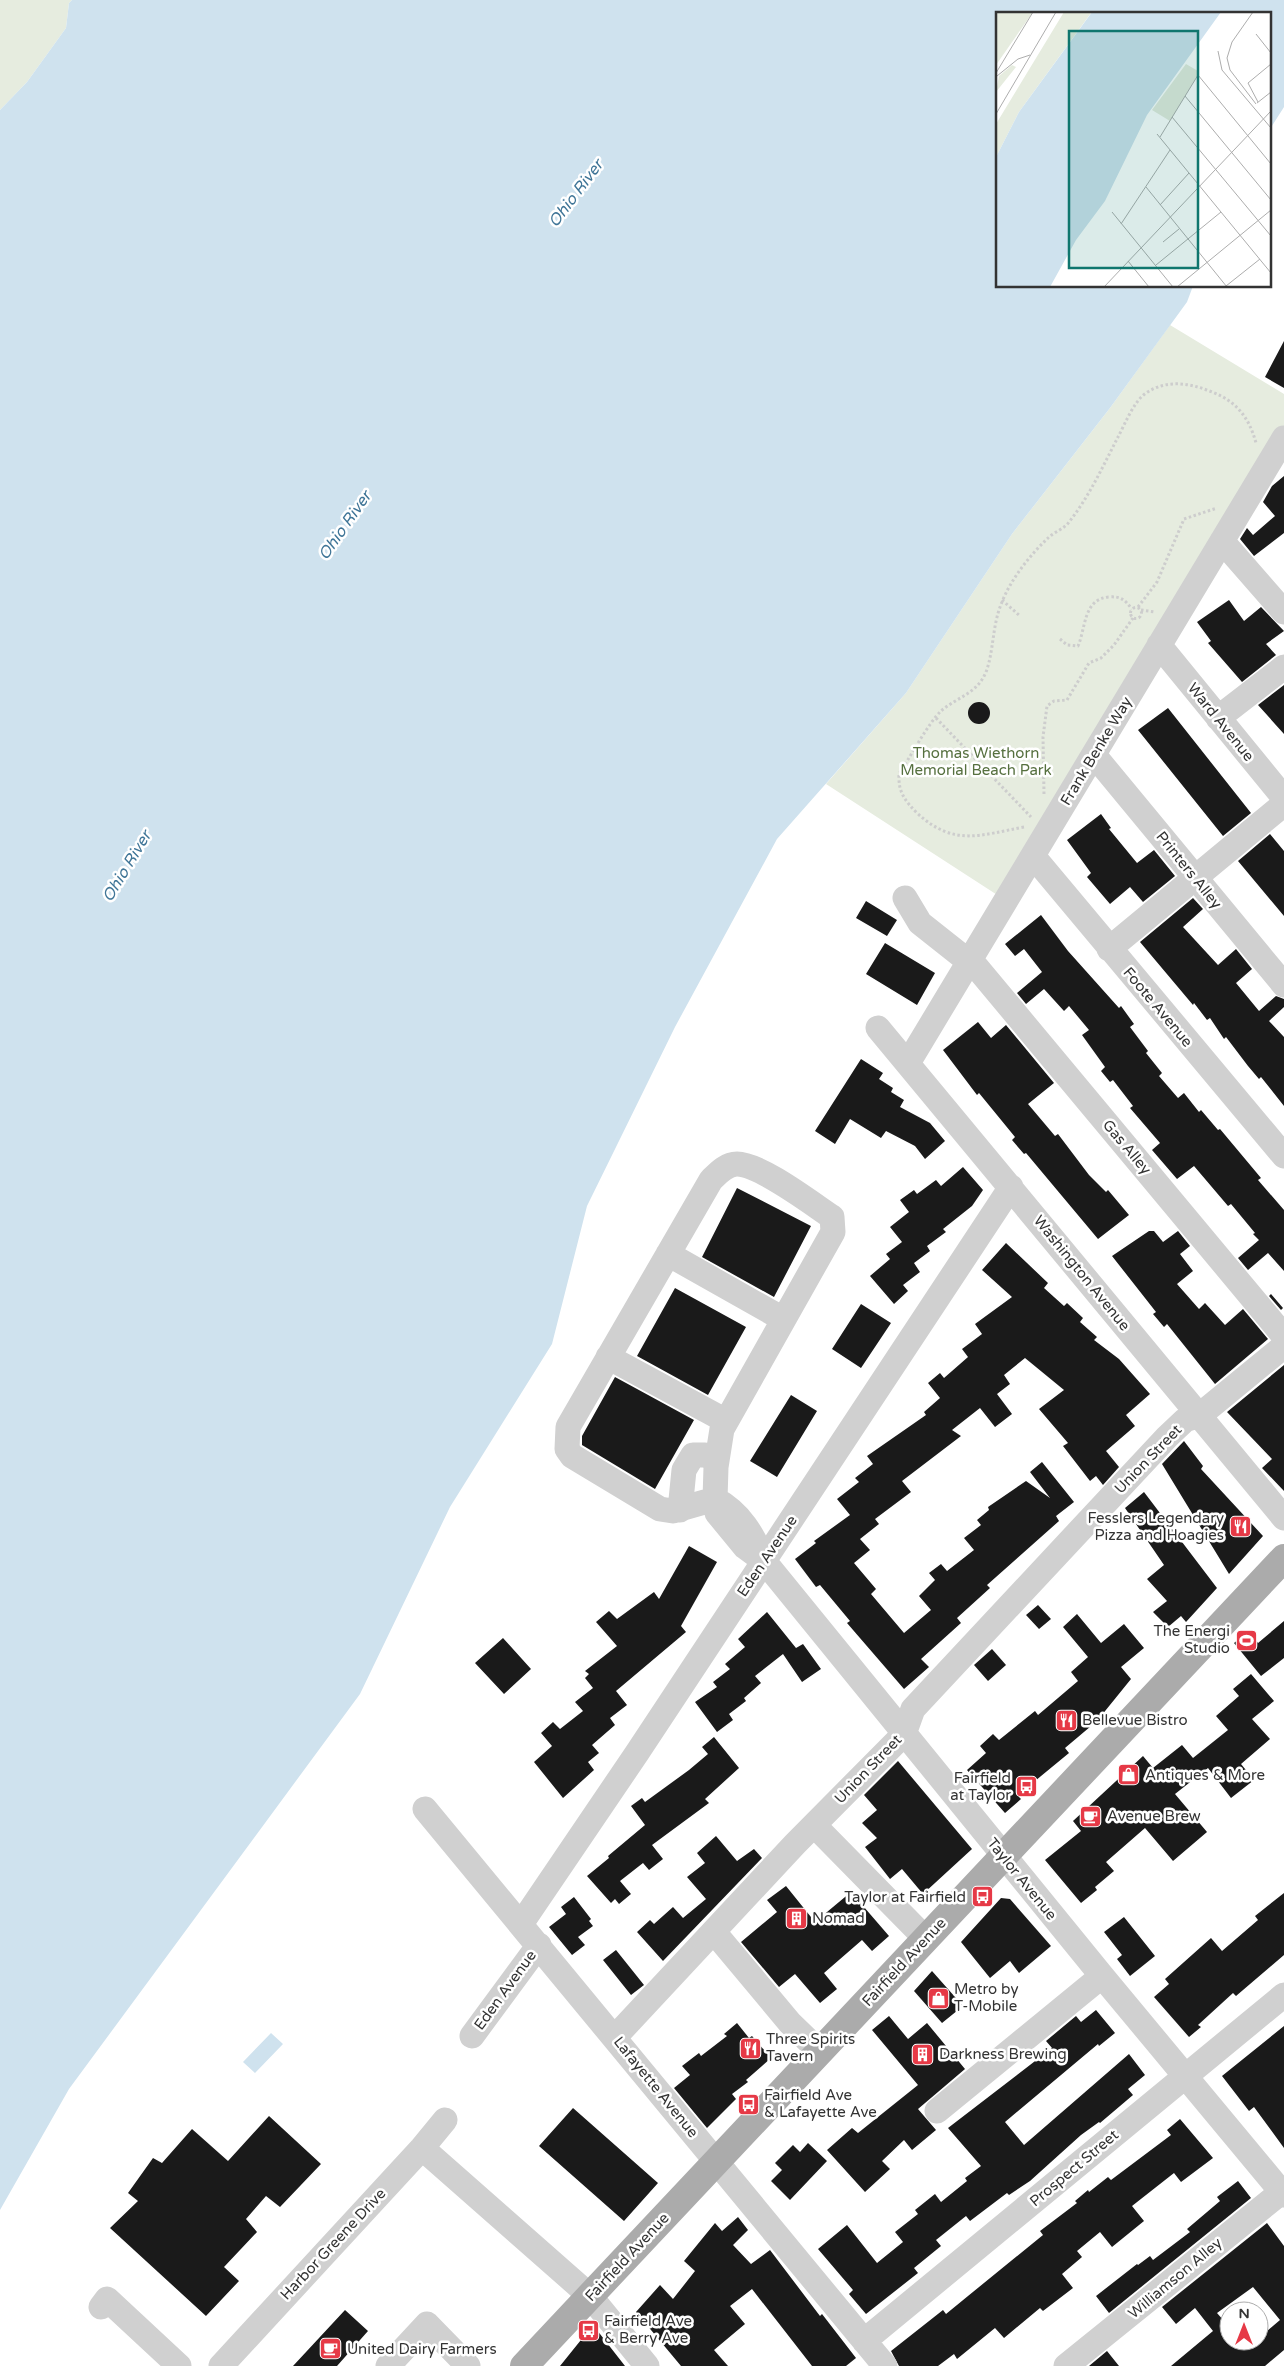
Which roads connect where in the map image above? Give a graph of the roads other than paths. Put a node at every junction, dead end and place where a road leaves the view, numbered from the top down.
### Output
1 (1284, 439) edge
2 (1222, 541) junction
3 (1284, 612) edge
4 (1160, 645) junction
5 (1284, 667) edge
6 (1218, 718) junction
7 (1094, 755) junction
8 (1284, 798) edge
9 (1284, 804) edge
10 (1033, 856) junction
11 (1195, 878) junction
12 (904, 898) dead end
13 (1109, 949) junction
14 (969, 960) junction
15 (1284, 985) edge
16 (878, 1028) dead end
17 (908, 1063) junction
18 (1284, 1156) edge
19 (1011, 1187) junction
20 (668, 1254) junction
21 (783, 1319) junction
22 (1284, 1336) edge
23 (1284, 1346) edge
24 (608, 1357) junction
25 (1200, 1415) junction
26 (726, 1421) junction
27 (717, 1460) junction
28 (715, 1500) junction
29 (680, 1510) junction
30 (1284, 1518) edge
31 (1284, 1558) edge
32 (764, 1561) junction
33 (904, 1734) junction
34 (424, 1809) dead end
35 (814, 1825) junction
36 (1004, 1856) junction
37 (521, 1924) junction
38 (714, 1932) junction
39 (926, 1939) junction
40 (539, 1944) junction
41 (1102, 1976) junction
42 (1284, 1995) edge
43 (472, 2036) dead end
44 (615, 2037) junction
45 (820, 2052) junction
46 (1185, 2075) junction
47 (937, 2111) dead end
48 (444, 2120) dead end
49 (422, 2148) junction
50 (717, 2161) junction
51 (1283, 2192) edge
52 (590, 2296) junction
53 (101, 2307) dead end
54 (872, 2357) edge
55 (464, 2364) edge
56 (644, 2365) edge
57 (179, 2366) edge
58 (221, 2366) edge
59 (388, 2366) edge
60 (524, 2366) edge
61 (1066, 2366) edge

1 - 2 street, Frank Benke Way
2 - 3 street
2 - 4 street, Frank Benke Way
4 - 6 street, Ward Avenue
4 - 7 street, Frank Benke Way
5 - 6 street
6 - 8 street, Ward Avenue
7 - 10 street, Frank Benke Way
7 - 11 street, Printers Alley
9 - 11 street
10 - 13 street, Foote Avenue
10 - 14 street, Frank Benke Way
11 - 13 street
11 - 15 street, Printers Alley
12 - 14 street, Gas Alley
13 - 18 street, Foote Avenue
14 - 17 street, Frank Benke Way
14 - 22 street, Gas Alley
16 - 17 street, Washington Avenue
17 - 19 street, Washington Avenue
19 - 25 street, Washington Avenue
19 - 32 street, Eden Avenue
20 - 21 street
20 - 21 street
20 - 24 street
21 - 26 street
23 - 25 street, Union Street
24 - 26 street
24 - 29 street
25 - 30 street, Washington Avenue
25 - 33 street, Union Street
26 - 27 street
27 - 28 street
27 - 29 street
28 - 29 street
28 - 32 street, Taylor Avenue
31 - 36 main road, Fairfield Avenue
32 - 33 street, Taylor Avenue
32 - 37 street, Eden Avenue
33 - 35 street, Union Street
33 - 36 street, Taylor Avenue
34 - 37 street, Lafayette Avenue
35 - 38 street, Union Street
35 - 39 street
36 - 39 main road, Fairfield Avenue
36 - 41 street, Taylor Avenue
37 - 40 street, Lafayette Avenue
38 - 44 street, Union Street
38 - 45 street
39 - 45 main road, Fairfield Avenue
40 - 43 street, Eden Avenue
40 - 44 street, Lafayette Avenue
41 - 46 street, Taylor Avenue
41 - 47 street
42 - 46 street, Prospect Street
44 - 50 street, Lafayette Avenue
45 - 50 main road, Fairfield Avenue
46 - 51 street, Taylor Avenue
46 - 54 street, Prospect Street
48 - 49 street, Harbor Greene Drive
49 - 52 street
49 - 58 street, Harbor Greene Drive
50 - 52 main road, Fairfield Avenue
50 - 54 street, Lafayette Avenue
51 - 61 street, Williamson Alley
52 - 56 street
52 - 60 main road, Fairfield Avenue
53 - 57 street
55 - 59 street

